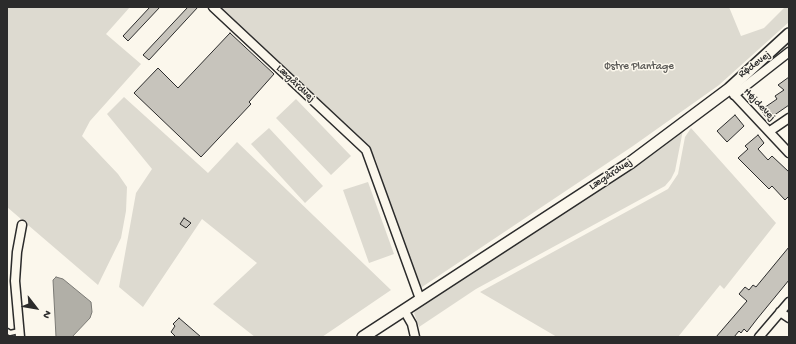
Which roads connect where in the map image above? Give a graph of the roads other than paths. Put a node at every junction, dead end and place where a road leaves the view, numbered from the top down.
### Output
1 (213, 7) edge
2 (789, 34) edge
3 (789, 52) edge
4 (732, 92) junction
5 (789, 118) edge
6 (770, 131) junction
7 (789, 153) edge
8 (22, 225) dead end
9 (420, 299) junction
10 (789, 302) edge
11 (404, 310) junction
12 (780, 312) junction
13 (789, 318) edge
14 (7, 331) edge
15 (20, 334) edge
16 (363, 337) edge
17 (415, 337) edge
18 (759, 337) edge

1 - 9 street, Lægårdvej
2 - 4 street, Lægårdvej
3 - 4 street, Rødevej
4 - 6 street, Højdevej
4 - 9 street, Lægårdvej
5 - 6 street
6 - 7 street, Højdevej
8 - 15 street
9 - 11 street, Lægårdvej
10 - 12 street
11 - 16 street, Lægårdvej
11 - 17 street
12 - 13 street
12 - 18 street
14 - 15 lane

